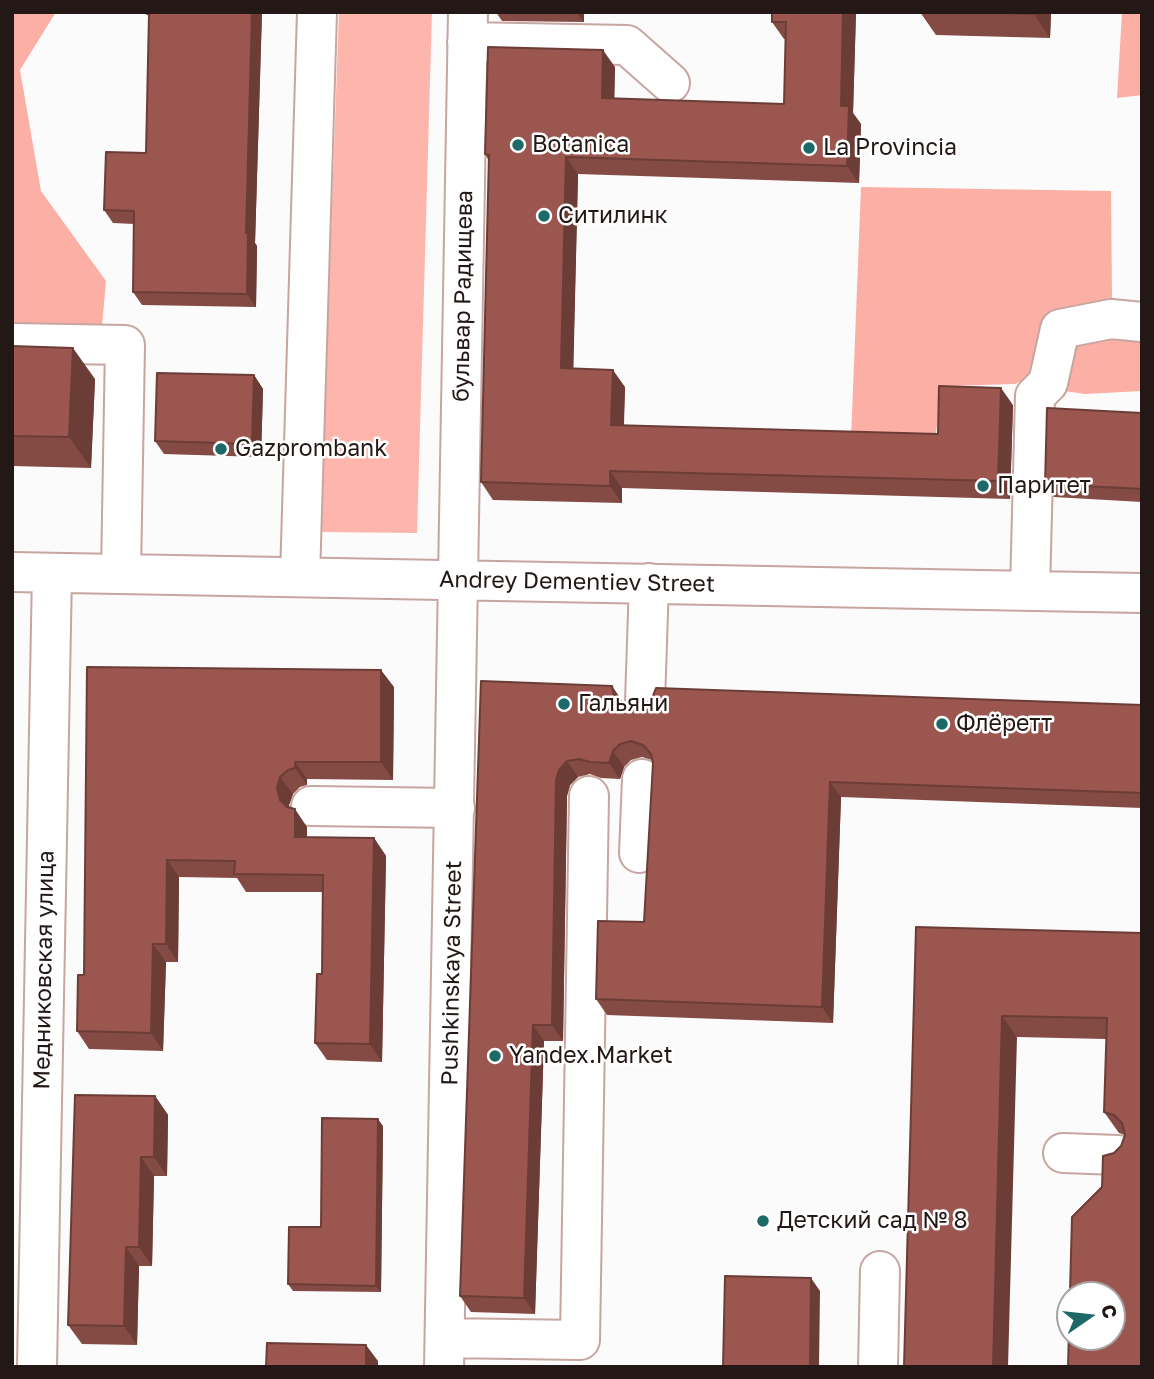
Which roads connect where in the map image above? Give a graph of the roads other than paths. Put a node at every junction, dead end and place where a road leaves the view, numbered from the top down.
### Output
1 (317, 12) edge
2 (467, 27) edge
3 (670, 83) dead end
4 (1142, 322) edge
5 (12, 343) edge
6 (12, 572) edge
7 (52, 573) junction
8 (121, 573) junction
9 (300, 577) junction
10 (458, 580) junction
11 (649, 583) junction
12 (1030, 590) junction
13 (1142, 593) edge
14 (645, 702) edge
15 (642, 779) dead end
16 (589, 796) dead end
17 (311, 806) dead end
18 (455, 808) junction
19 (639, 853) dead end
20 (1063, 1153) dead end
21 (1118, 1155) edge
22 (880, 1271) dead end
23 (444, 1352) edge
24 (37, 1367) edge
25 (878, 1367) edge

1 - 9 street
2 - 3 street
2 - 10 street, бульвар Радищева
4 - 12 street
5 - 8 street
6 - 7 street, Andrey Dementiev Street
7 - 8 street, Andrey Dementiev Street
7 - 24 street, Медниковская улица
8 - 9 street, Andrey Dementiev Street
9 - 10 street, Andrey Dementiev Street
10 - 11 street, Andrey Dementiev Street
10 - 18 street, Pushkinskaya Street
11 - 12 street, Andrey Dementiev Street
11 - 14 street
12 - 13 street, Andrey Dementiev Street
15 - 19 street
16 - 23 street
17 - 18 street
18 - 23 street, Pushkinskaya Street
20 - 21 street
22 - 25 street

